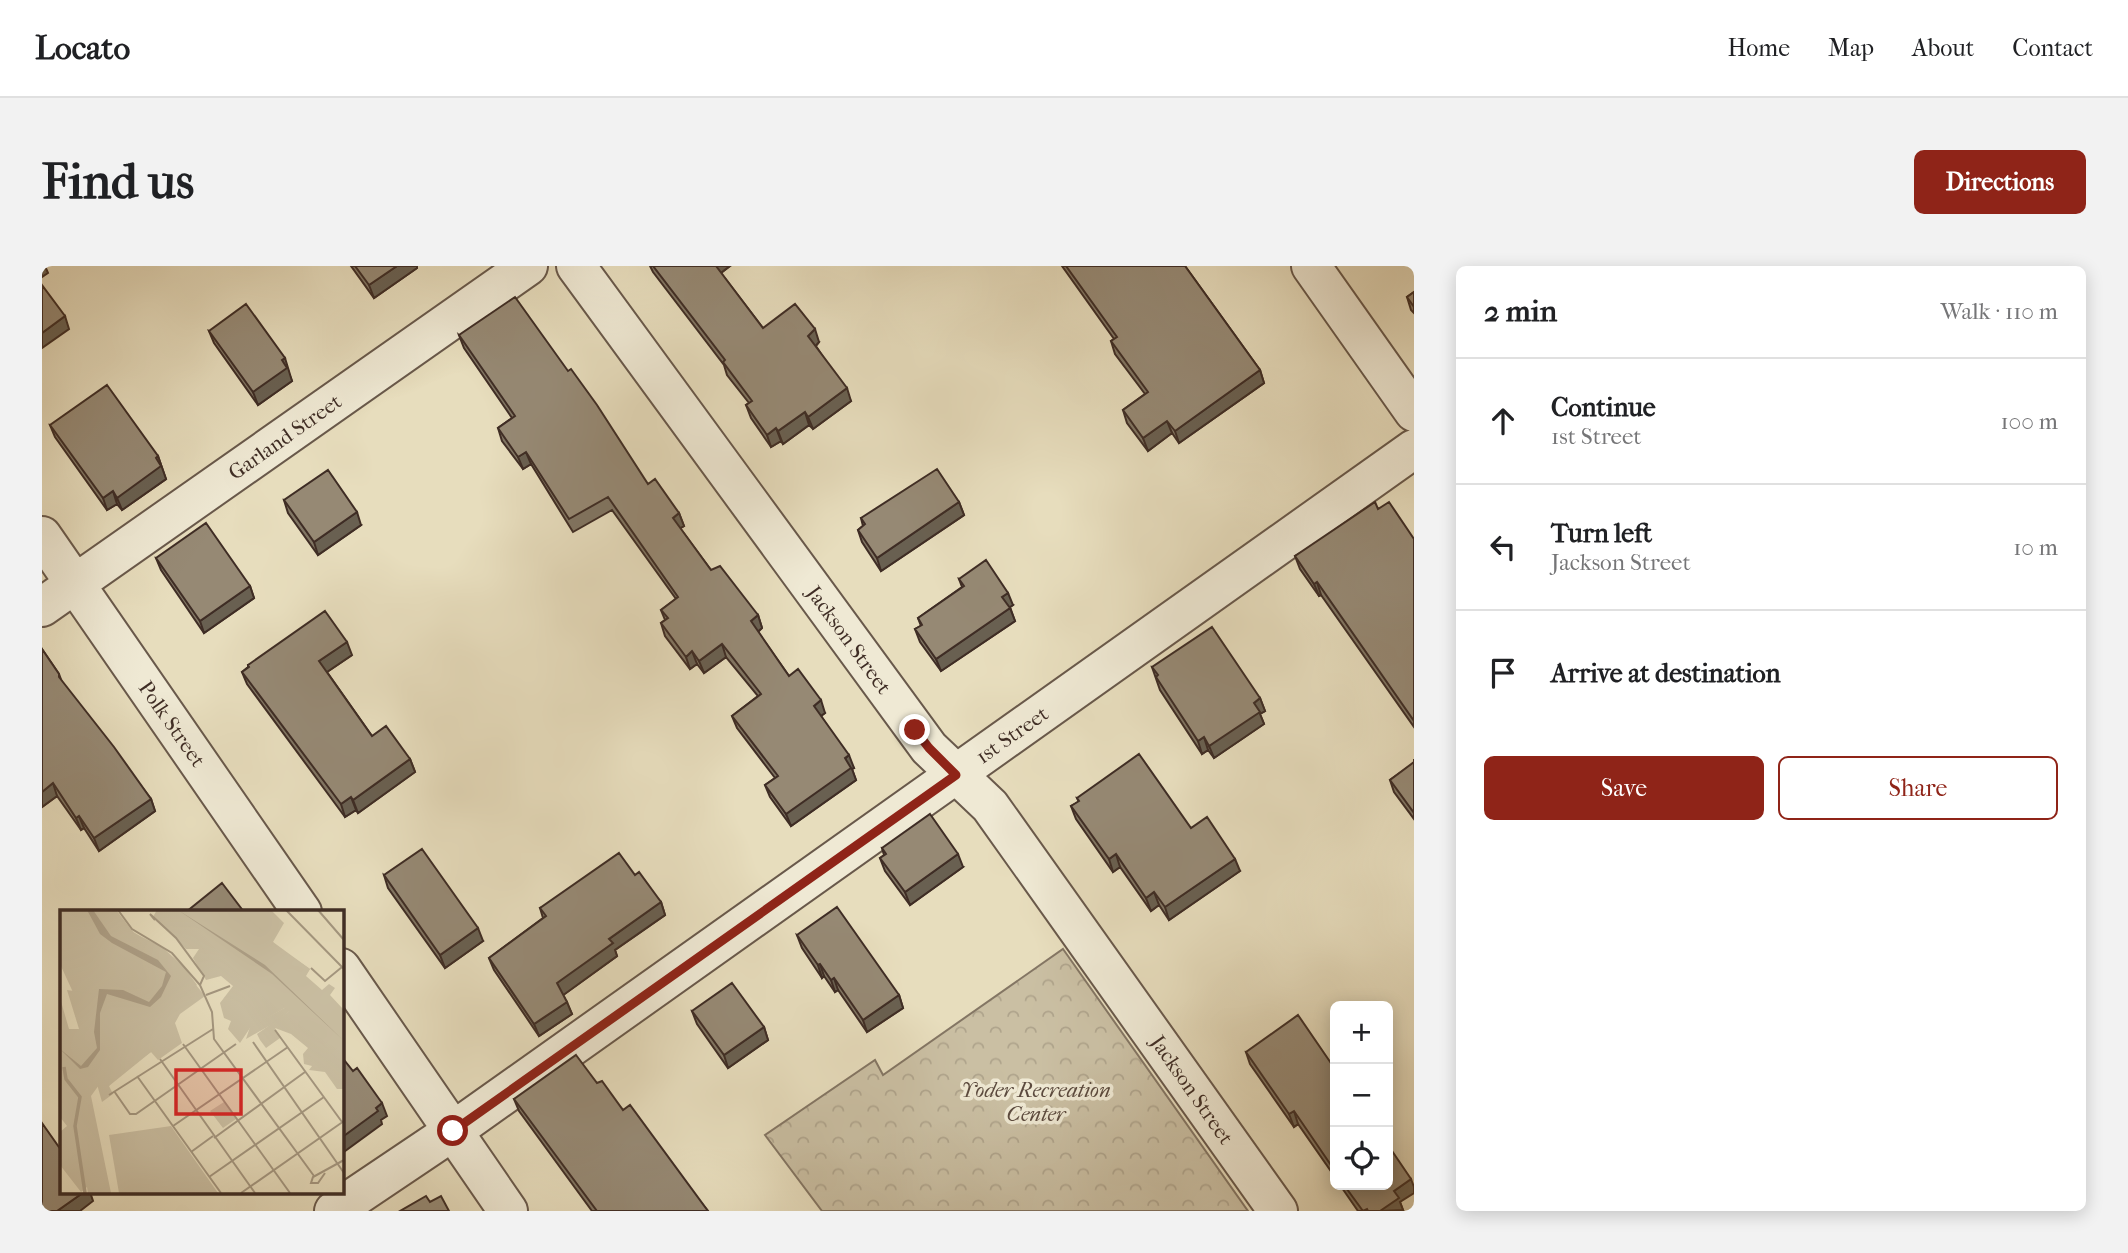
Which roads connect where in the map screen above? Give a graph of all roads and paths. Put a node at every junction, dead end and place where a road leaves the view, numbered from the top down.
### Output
1 (528, 266) edge
2 (576, 266) edge
3 (1311, 266) edge
4 (1414, 412) edge
5 (1414, 449) edge
6 (42, 536) edge
7 (76, 584) junction
8 (42, 607) edge
9 (956, 775) junction
10 (301, 910) edge
11 (343, 971) edge
12 (453, 1131) junction
13 (334, 1211) edge
14 (508, 1211) edge
15 (1278, 1211) edge

1 - 7 street, Garland Street
2 - 9 street, Jackson Street
3 - 4 street
5 - 9 street, 1st Street
6 - 7 street, Polk Street
7 - 8 street, Garland Street
7 - 10 street, Polk Street
9 - 12 street, 1st Street
9 - 15 street, Jackson Street
11 - 12 street
12 - 13 street, 1st Street
12 - 14 street

